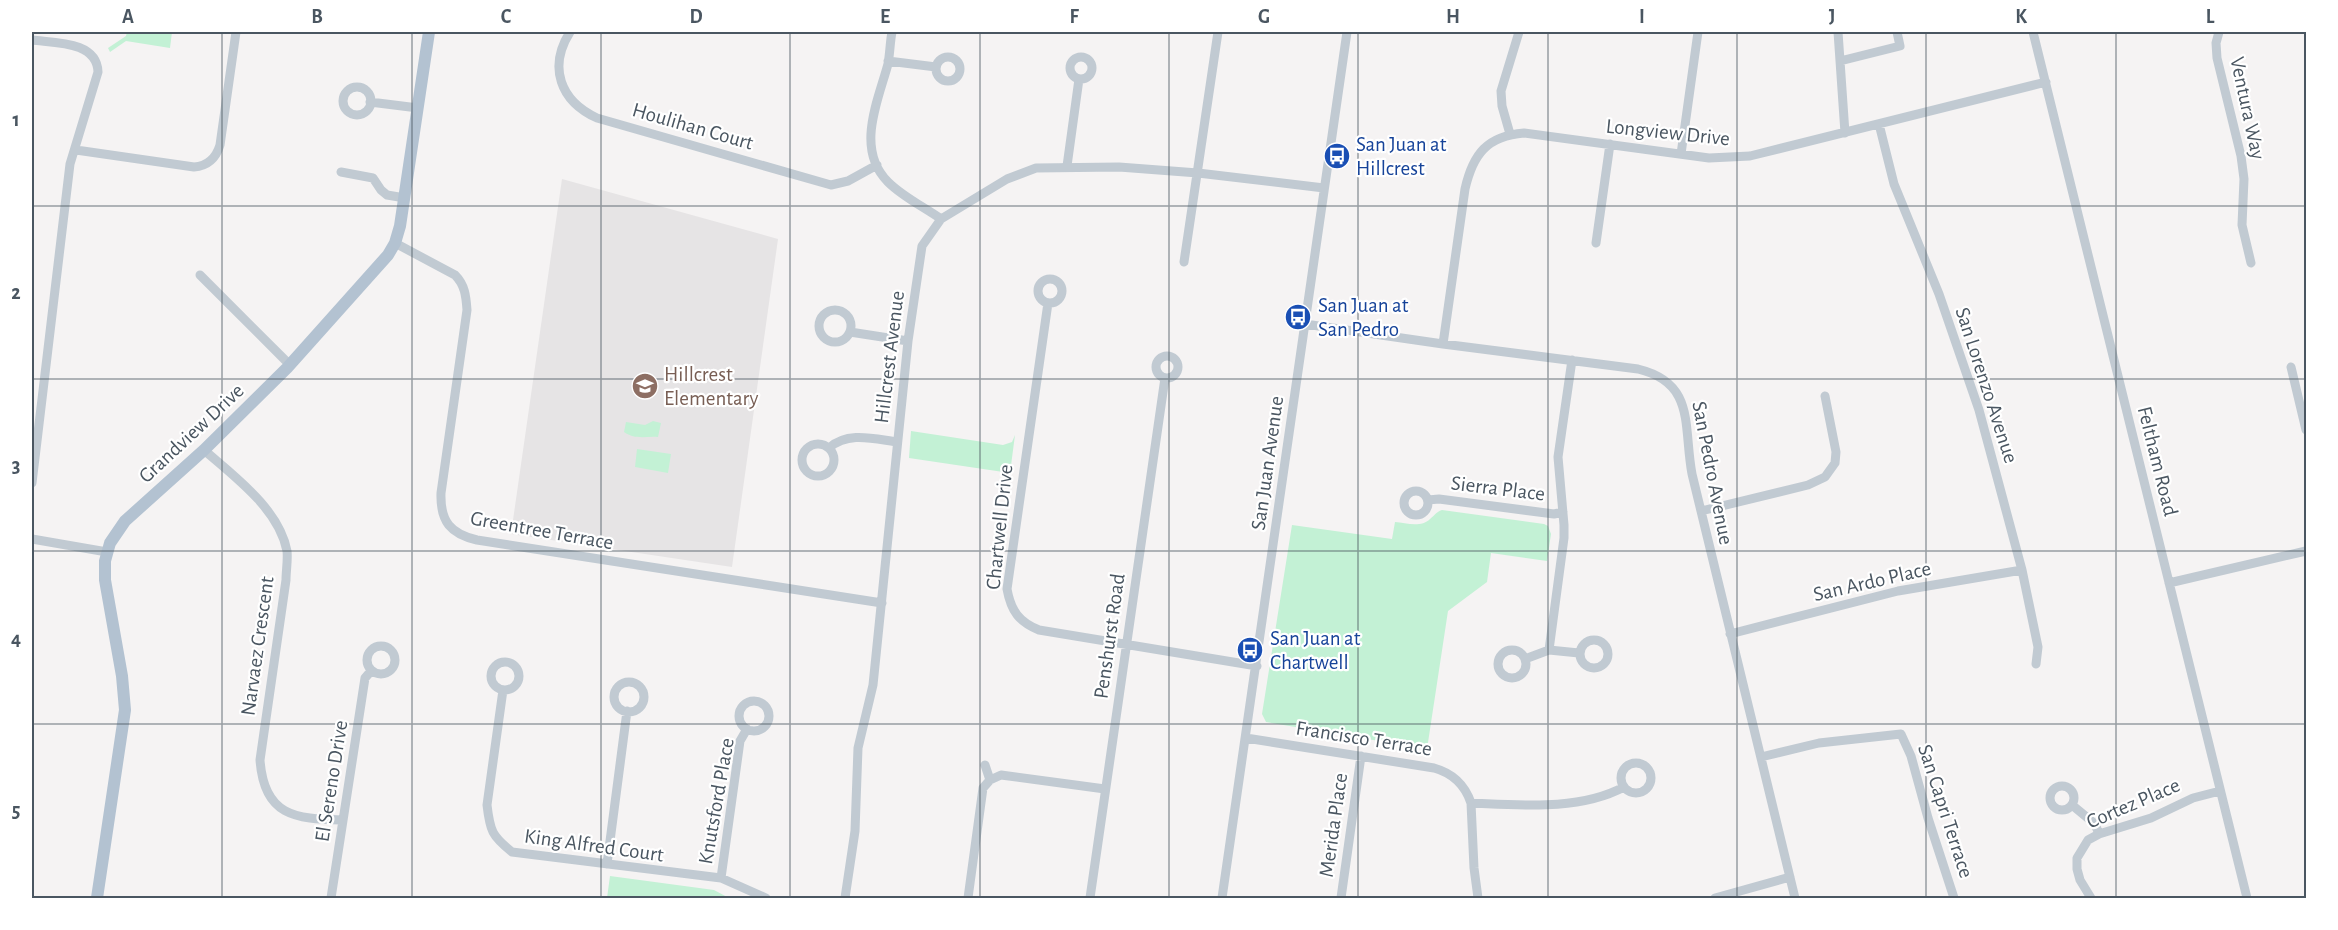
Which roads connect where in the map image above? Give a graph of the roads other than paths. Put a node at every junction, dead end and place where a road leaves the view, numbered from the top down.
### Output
1 (236, 32) edge
2 (429, 32) edge
3 (570, 32) edge
4 (892, 32) edge
5 (1218, 32) edge
6 (1347, 32) edge
7 (1519, 32) edge
8 (1698, 32) edge
9 (1838, 32) edge
10 (1897, 32) edge
11 (2033, 32) edge
12 (2219, 32) edge
13 (32, 40) edge
14 (888, 61) junction
15 (1840, 61) junction
16 (936, 68) dead end
17 (1079, 79) dead end
18 (2046, 82) junction
19 (370, 102) dead end
20 (418, 108) junction
21 (1879, 124) junction
22 (1845, 133) junction
23 (1510, 134) junction
24 (1610, 144) junction
25 (76, 150) junction
26 (1681, 154) junction
27 (877, 165) junction
28 (1068, 166) junction
29 (340, 172) dead end
30 (1198, 173) junction
31 (1324, 188) junction
32 (405, 198) junction
33 (941, 219) junction
34 (395, 243) junction
35 (1596, 243) dead end
36 (1184, 262) dead end
37 (2251, 263) dead end
38 (200, 274) dead end
39 (1048, 303) dead end
40 (1305, 324) junction
41 (850, 332) dead end
42 (908, 341) junction
43 (1443, 344) junction
44 (1572, 360) junction
45 (290, 365) junction
46 (2291, 367) dead end
47 (1165, 378) dead end
48 (1825, 396) dead end
49 (2307, 430) edge
50 (897, 442) junction
51 (829, 448) dead end
52 (204, 450) junction
53 (32, 483) edge
54 (1428, 500) dead end
55 (1701, 511) junction
56 (1563, 512) junction
57 (32, 539) edge
58 (2307, 551) edge
59 (107, 552) junction
60 (2022, 570) junction
61 (2169, 583) junction
62 (882, 603) junction
63 (1731, 634) junction
64 (1126, 645) junction
65 (1549, 650) junction
66 (1580, 653) dead end
67 (1525, 659) dead end
68 (2036, 664) dead end
69 (1257, 666) junction
70 (371, 671) dead end
71 (503, 690) dead end
72 (627, 711) dead end
73 (747, 729) dead end
74 (1246, 738) junction
75 (1361, 756) junction
76 (1761, 757) junction
77 (985, 765) dead end
78 (990, 780) junction
79 (1624, 787) dead end
80 (1105, 789) junction
81 (2220, 791) junction
82 (1471, 803) junction
83 (2072, 805) dead end
84 (342, 820) junction
85 (2099, 834) junction
86 (607, 864) junction
87 (1790, 877) junction
88 (721, 878) junction
89 (97, 898) edge
90 (331, 898) edge
91 (766, 898) edge
92 (845, 898) edge
93 (968, 898) edge
94 (1090, 898) edge
95 (1222, 898) edge
96 (1341, 898) edge
97 (1478, 898) edge
98 (1715, 898) edge
99 (1795, 898) edge
100 (1954, 898) edge
101 (2091, 898) edge
102 (2247, 898) edge

1 - 25 street
2 - 20 main road, Grandview Drive
3 - 27 street, Houlihan Court
4 - 14 street
5 - 30 street
6 - 31 street, San Juan Avenue
7 - 23 street
8 - 26 street
9 - 15 street
10 - 15 street
11 - 18 street, Feltham Road
12 - 37 street, Ventura Way
13 - 25 street
14 - 16 street
14 - 27 street
15 - 22 street
17 - 28 street
18 - 21 street, Longview Drive
18 - 61 street, Feltham Road
19 - 20 street
20 - 32 main road, Grandview Drive
21 - 22 street, Longview Drive
21 - 60 street, San Lorenzo Avenue
22 - 26 street, Longview Drive
23 - 24 street, Longview Drive
23 - 43 street
24 - 26 street, Longview Drive
24 - 35 street
25 - 53 street
27 - 33 street
28 - 30 street, Hillcrest Avenue
28 - 33 street, Hillcrest Avenue
29 - 32 street
30 - 31 street, Hillcrest Avenue
30 - 36 street
31 - 40 street, San Juan Avenue
32 - 34 main road, Grandview Drive
33 - 42 street, Hillcrest Avenue
34 - 45 main road, Grandview Drive
34 - 62 street, Greentree Terrace
38 - 45 street
39 - 64 street, Chartwell Drive
40 - 43 street, San Pedro Avenue
40 - 69 street, San Juan Avenue
41 - 42 street
42 - 50 street, Hillcrest Avenue
43 - 44 street, San Pedro Avenue
44 - 55 street, San Pedro Avenue
44 - 56 street
45 - 52 main road, Grandview Drive
46 - 49 street
47 - 64 street, Penshurst Road
48 - 55 street
50 - 51 street
50 - 62 street, Hillcrest Avenue
52 - 59 main road, Grandview Drive
52 - 84 street, Narvaez Crescent
54 - 56 street, Sierra Place
55 - 63 street, San Pedro Avenue
56 - 65 street
57 - 59 street
58 - 61 street
59 - 89 main road, Grandview Drive
60 - 63 street, San Ardo Place
60 - 68 street, San Lorenzo Avenue
61 - 81 street, Feltham Road
62 - 92 street, Hillcrest Avenue
63 - 76 street, San Pedro Avenue
64 - 69 street, Chartwell Drive
64 - 80 street, Penshurst Road
65 - 66 street
65 - 67 street
69 - 74 street, San Juan Avenue
70 - 84 street, El Sereno Drive
71 - 86 street, King Alfred Court
72 - 86 street
73 - 88 street, Knutsford Place
74 - 75 street, Francisco Terrace
74 - 95 street, San Juan Avenue
75 - 82 street, Francisco Terrace
75 - 96 street, Merida Place
76 - 87 street, San Pedro Avenue
76 - 100 street, San Capri Terrace
77 - 78 street
78 - 80 street
78 - 93 street
79 - 82 street
80 - 94 street, Penshurst Road
81 - 85 street, Cortez Place
81 - 102 street, Feltham Road
82 - 97 street
83 - 85 street
84 - 90 street, El Sereno Drive
85 - 101 street, Cortez Place
86 - 88 street, King Alfred Court
87 - 98 street
87 - 99 street, San Pedro Avenue
88 - 91 street, King Alfred Court

